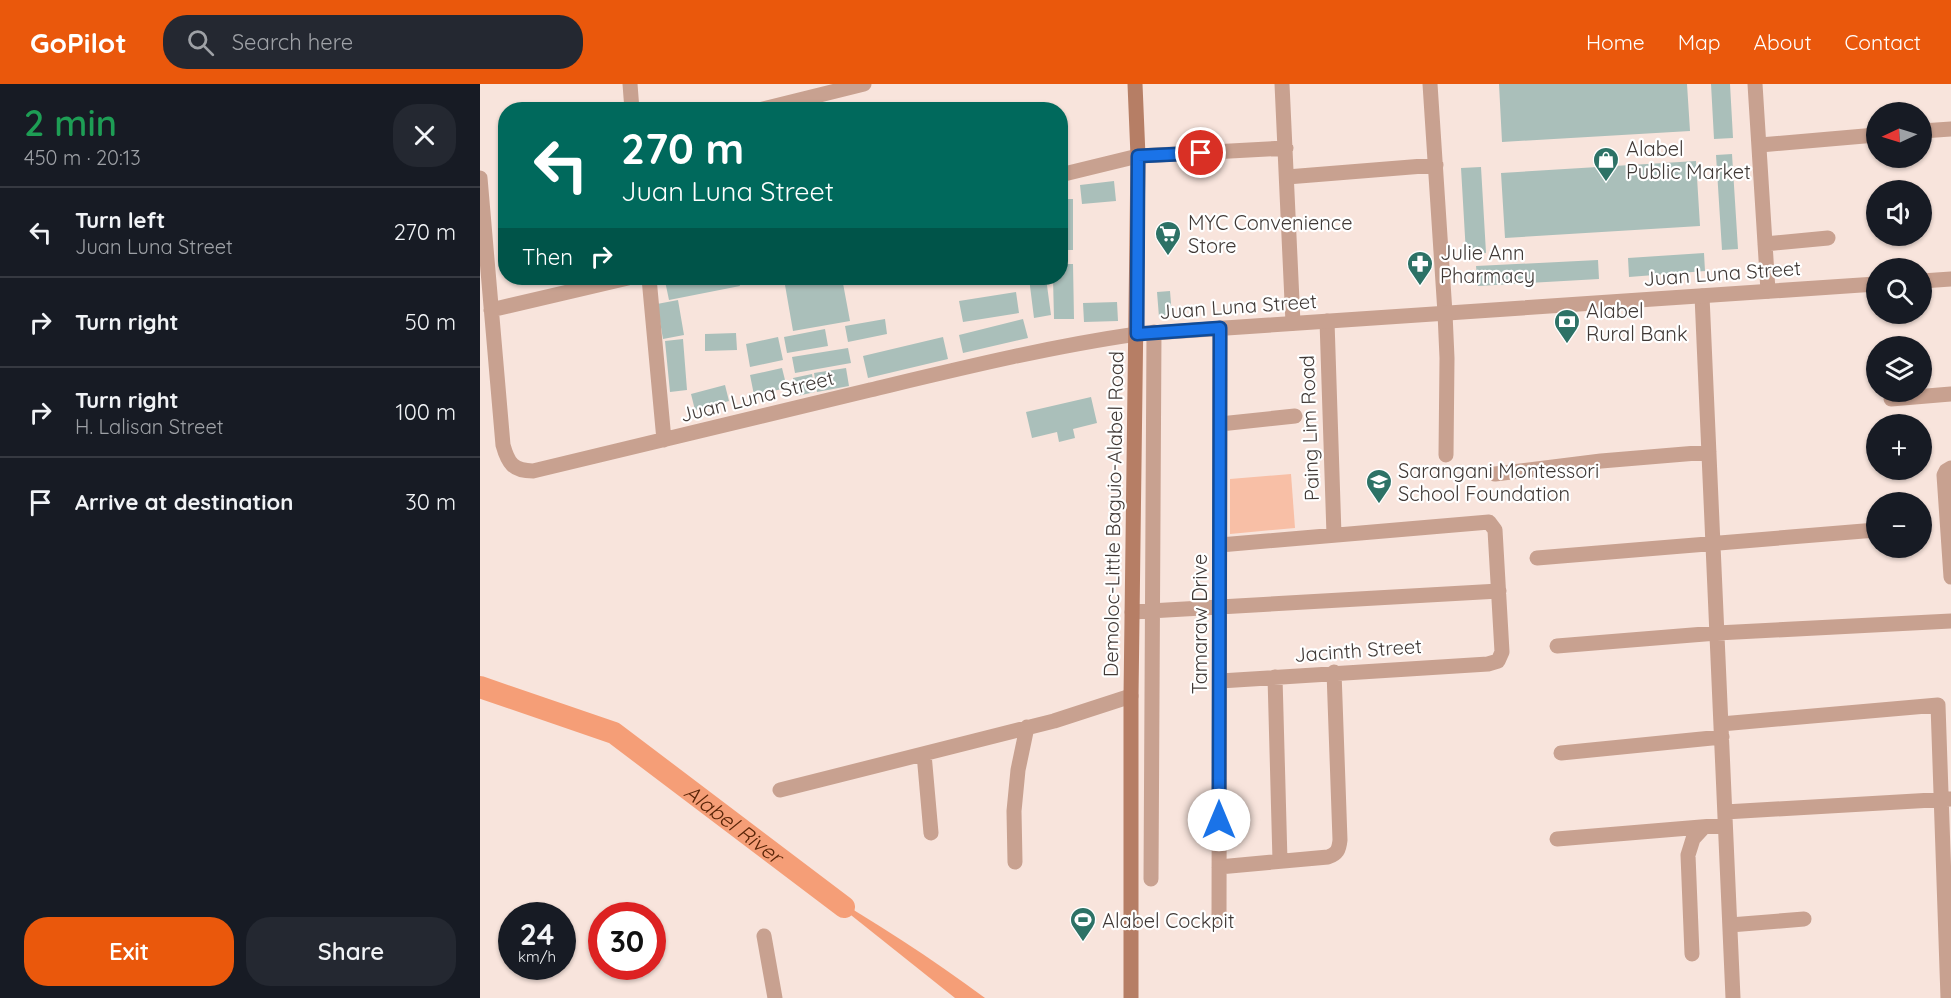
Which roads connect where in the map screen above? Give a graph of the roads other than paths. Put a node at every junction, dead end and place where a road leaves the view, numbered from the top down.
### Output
1 (630, 84) edge
2 (864, 84) edge
3 (1135, 84) edge
4 (1282, 84) edge
5 (1431, 84) edge
6 (1755, 84) edge
7 (631, 102) edge
8 (791, 102) edge
9 (1951, 129) edge
10 (1932, 130) edge
11 (1866, 136) edge
12 (1760, 145) junction
13 (1286, 148) junction
14 (1138, 156) junction
15 (1436, 165) junction
16 (1068, 173) edge
17 (1287, 177) junction
18 (480, 178) edge
19 (1828, 238) dead end
20 (1766, 244) junction
21 (484, 269) edge
22 (1951, 279) edge
23 (1932, 280) edge
24 (598, 285) edge
25 (650, 285) edge
26 (1866, 285) edge
27 (1768, 291) junction
28 (1702, 296) junction
29 (491, 310) junction
30 (1445, 313) junction
31 (1327, 321) junction
32 (1293, 323) junction
33 (1220, 328) junction
34 (1154, 332) junction
35 (1137, 334) junction
36 (1951, 394) edge
37 (1932, 396) edge
38 (1295, 416) dead end
39 (1220, 424) junction
40 (664, 440) junction
41 (1709, 452) junction
42 (1446, 456) dead end
43 (1951, 468) edge
44 (1495, 474) dead end
45 (1866, 531) edge
46 (1334, 535) junction
47 (1713, 542) junction
48 (1220, 545) junction
49 (1537, 558) dead end
50 (1951, 577) edge
51 (1499, 591) junction
52 (1220, 607) junction
53 (1154, 611) junction
54 (1132, 612) junction
55 (1951, 621) edge
56 (1718, 633) junction
57 (1557, 646) dead end
58 (1334, 672) junction
59 (1275, 676) junction
60 (1220, 681) junction
61 (1131, 696) junction
62 (1027, 727) junction
63 (1721, 731) junction
64 (1561, 753) dead end
65 (924, 754) junction
66 (780, 790) dead end
67 (1946, 800) edge
68 (1725, 819) junction
69 (1704, 827) junction
70 (931, 833) dead end
71 (1557, 839) dead end
72 (1280, 861) junction
73 (1015, 862) dead end
74 (1219, 867) junction
75 (1151, 879) dead end
76 (1804, 919) dead end
77 (1219, 920) dead end
78 (1730, 925) junction
79 (764, 936) dead end
80 (1131, 944) junction
81 (1692, 954) dead end
82 (775, 998) edge
83 (1120, 998) edge
84 (1131, 998) edge
85 (1733, 998) edge
86 (1948, 998) edge

1 - 7 street
2 - 8 street
3 - 14 main road, Demoloc-Little Baguio-Alabel Road
4 - 13 street
5 - 15 street
6 - 12 street
9 - 10 street
11 - 12 street
12 - 20 street
13 - 14 street
13 - 17 street
14 - 16 street
14 - 35 main road, Demoloc-Little Baguio-Alabel Road
15 - 17 street
15 - 30 street
17 - 32 street
18 - 21 street
19 - 20 street
20 - 27 street
21 - 29 street
22 - 23 street
24 - 29 street
25 - 40 street
26 - 27 street, Juan Luna Street
27 - 28 street, Juan Luna Street
28 - 30 street, Juan Luna Street
28 - 41 street
29 - 40 street, Juan Luna Street
30 - 31 street, Juan Luna Street
30 - 42 street
31 - 32 street, Juan Luna Street
31 - 46 street, Paing Lim Road
32 - 33 street, Juan Luna Street
33 - 34 street, Juan Luna Street
33 - 39 street, Tamaraw Drive
34 - 35 street, Juan Luna Street
34 - 53 street
35 - 40 street, Juan Luna Street
35 - 54 main road, Demoloc-Little Baguio-Alabel Road
36 - 37 street
38 - 39 street
39 - 48 street, Tamaraw Drive
41 - 44 street
41 - 47 street
43 - 50 street
45 - 47 street
46 - 48 street
46 - 51 street
47 - 49 street
47 - 56 street
48 - 52 street, Tamaraw Drive
51 - 52 street
51 - 58 street, Jacinth Street
52 - 53 street
52 - 60 street, Tamaraw Drive
53 - 54 street
53 - 75 street
54 - 61 main road, Demoloc-Little Baguio-Alabel Road
55 - 56 street
56 - 57 street
56 - 63 street
58 - 59 street, Jacinth Street
58 - 72 street
59 - 60 street, Jacinth Street
59 - 72 street
60 - 74 street, Tamaraw Drive
61 - 62 street
61 - 80 main road, Demoloc-Little Baguio-Alabel Road
62 - 65 street
62 - 73 street
63 - 64 street
63 - 67 street
63 - 68 street
65 - 66 street
65 - 70 street
67 - 68 street
67 - 86 street
68 - 69 street
68 - 78 street
69 - 71 street
69 - 81 street
72 - 74 street
74 - 77 street, Tamaraw Drive
76 - 78 street
78 - 85 street
79 - 82 street
80 - 83 main road, Demoloc-Little Baguio-Alabel Road
80 - 84 main road, Demoloc-Little Baguio-Alabel Road

